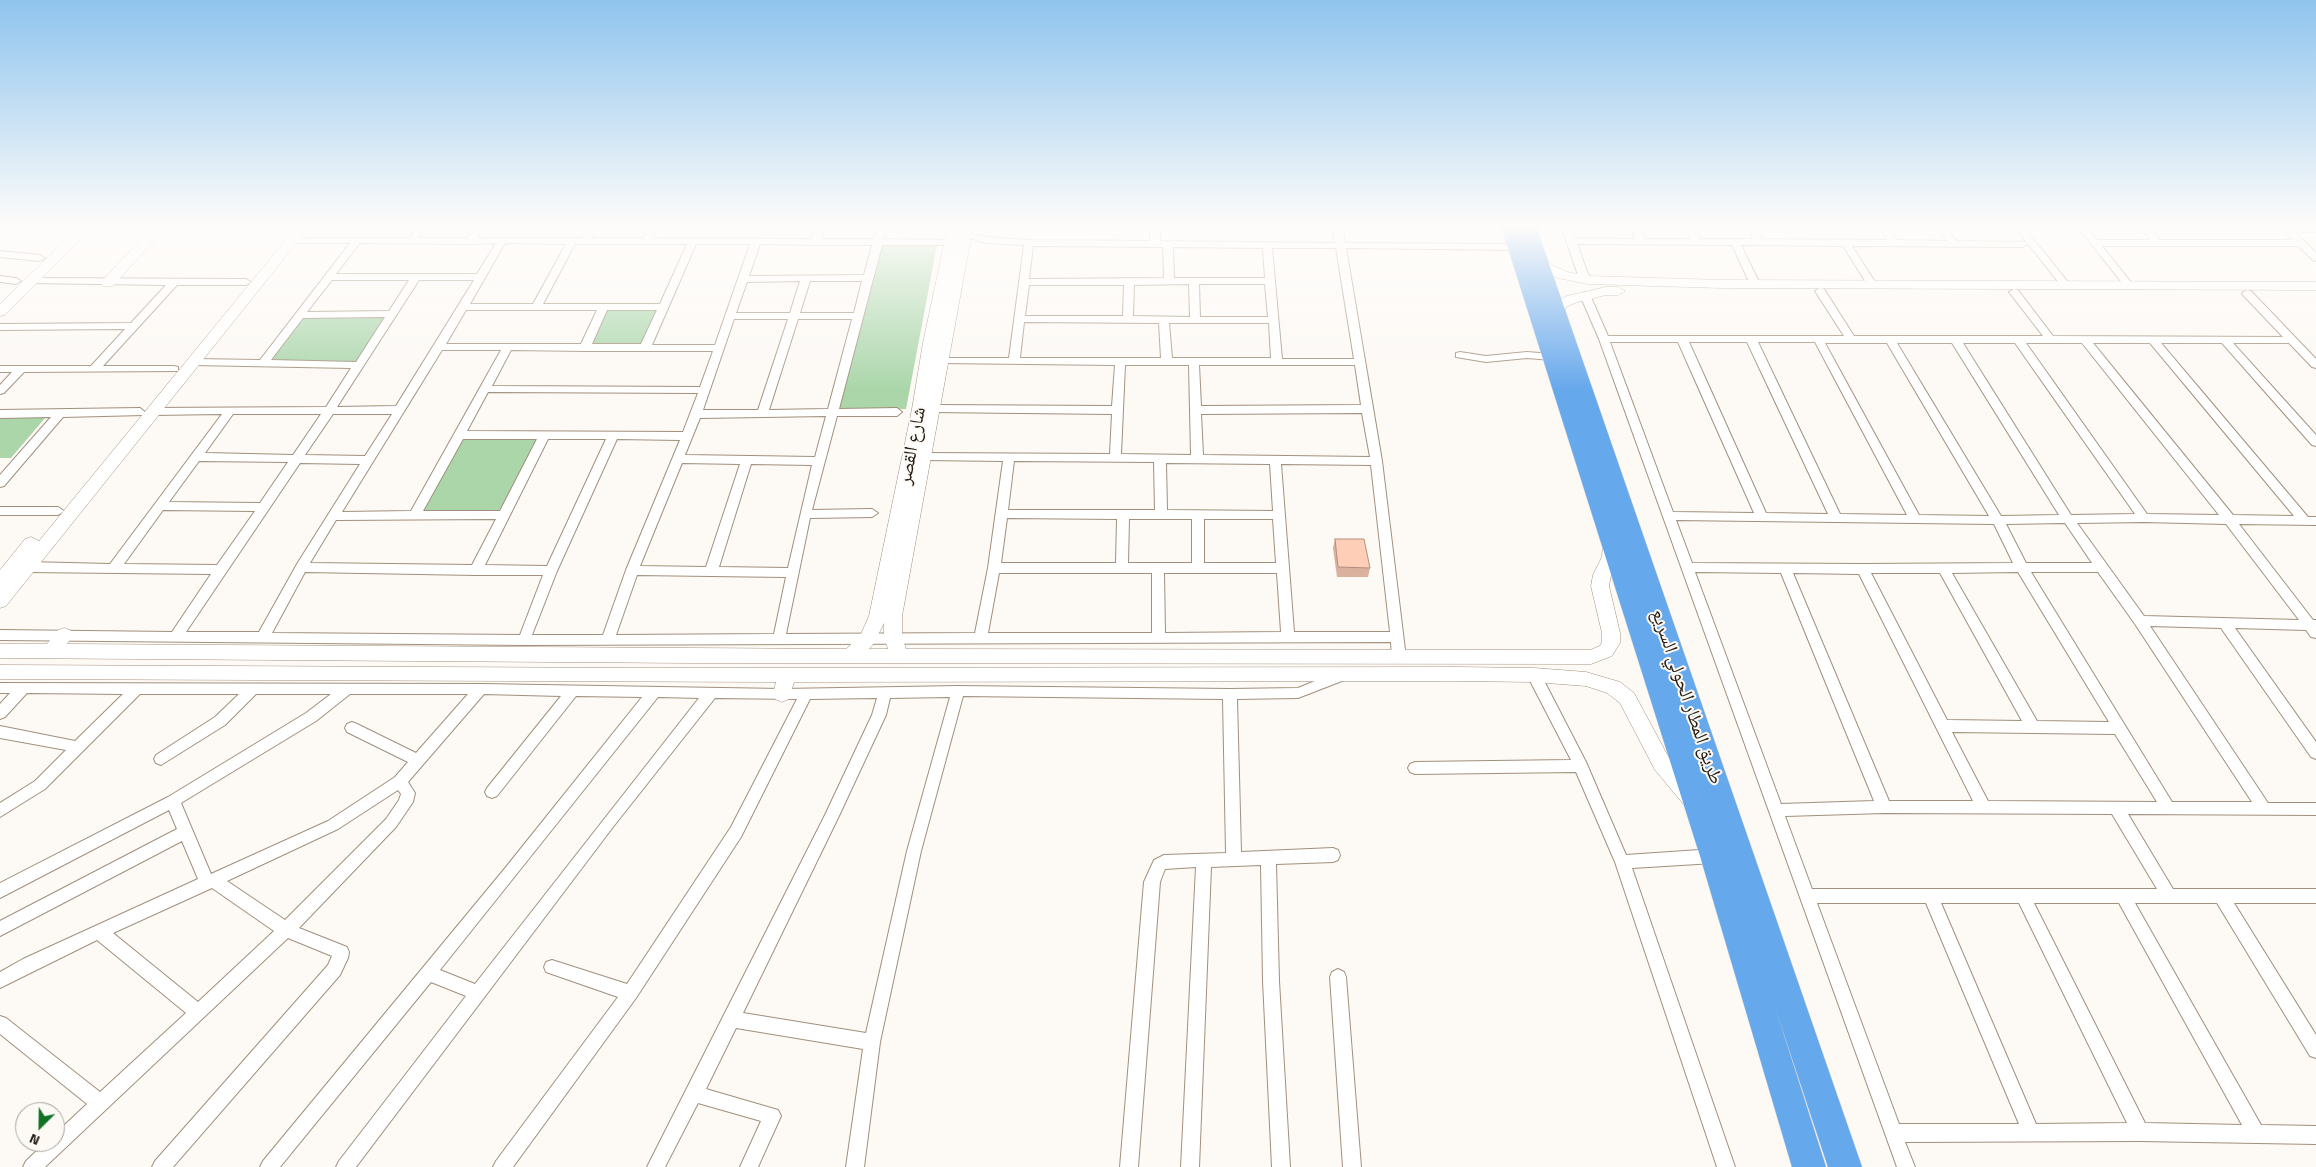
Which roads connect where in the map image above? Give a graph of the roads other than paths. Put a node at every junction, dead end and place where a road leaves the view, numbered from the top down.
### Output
1 (12, 280) edge
2 (110, 280) edge
3 (253, 280) edge
4 (324, 280) edge
5 (413, 280) edge
6 (480, 280) edge
7 (550, 280) edge
8 (676, 280) edge
9 (742, 280) edge
10 (805, 280) edge
11 (867, 280) edge
12 (951, 280) edge
13 (1346, 280) edge
14 (1533, 280) edge
15 (1541, 280) edge
16 (1598, 280) edge
17 (1753, 280) edge
18 (1870, 280) edge
19 (2056, 280) edge
20 (2057, 280) edge
21 (2125, 280) edge
22 (16, 281) joint
23 (1129, 281) junction
24 (1170, 281) joint
25 (1194, 281) junction
26 (1270, 281) joint
27 (32, 282) joint
28 (1024, 282) joint
29 (108, 283) junction
30 (173, 283) junction
31 (1755, 284) junction
32 (1872, 284) junction
33 (2061, 286) junction
34 (2129, 286) junction
35 (2316, 286) edge
36 (1737, 287) junction
37 (1820, 291) junction
38 (2014, 292) junction
39 (2247, 293) junction
40 (2316, 293) edge
41 (1585, 295) junction
42 (0, 297) edge
43 (239, 297) junction
44 (464, 306) junction
45 (536, 307) junction
46 (602, 307) junction
47 (664, 307) junction
48 (0, 312) edge
49 (391, 314) junction
50 (299, 315) junction
51 (730, 316) junction
52 (794, 316) junction
53 (857, 316) junction
54 (1557, 316) junction
55 (1019, 319) junction
56 (1128, 320) junction
57 (1164, 320) junction
58 (1195, 320) junction
59 (1274, 320) junction
60 (133, 326) junction
61 (0, 327) edge
62 (1604, 339) junction
63 (1682, 339) junction
64 (1751, 339) junction
65 (1818, 339) junction
66 (1850, 339) junction
67 (1890, 339) junction
68 (1955, 339) junction
69 (2018, 339) junction
70 (2050, 340) junction
71 (2085, 340) junction
72 (2153, 340) junction
73 (2225, 340) junction
74 (2293, 340) junction
75 (440, 347) junction
76 (939, 347) junction
77 (508, 348) junction
78 (585, 348) junction
79 (645, 348) junction
80 (718, 348) junction
81 (1460, 355) dead end
82 (1552, 358) junction
83 (193, 362) junction
84 (264, 362) junction
85 (1014, 362) junction
86 (1120, 362) junction
87 (1167, 362) junction
88 (1277, 362) junction
89 (1360, 362) junction
90 (1194, 363) junction
91 (359, 365) junction
92 (2316, 365) edge
93 (0, 369) edge
94 (21, 369) junction
95 (94, 369) junction
96 (174, 369) junction
97 (484, 390) junction
98 (703, 390) junction
99 (0, 392) edge
100 (1368, 409) junction
101 (329, 410) junction
102 (400, 410) junction
103 (934, 410) junction
104 (1117, 410) junction
105 (1196, 410) junction
106 (147, 412) junction
107 (229, 412) junction
108 (832, 412) junction
109 (897, 412) dead end
110 (60, 413) junction
111 (762, 413) junction
112 (0, 414) edge
113 (696, 414) junction
114 (459, 435) junction
115 (544, 436) junction
116 (613, 436) junction
117 (686, 436) junction
118 (2316, 442) edge
119 (924, 456) junction
120 (197, 457) junction
121 (297, 458) junction
122 (1008, 458) junction
123 (676, 459) junction
124 (1115, 459) junction
125 (1160, 459) junction
126 (1197, 459) junction
127 (369, 460) junction
128 (747, 460) junction
129 (1275, 460) junction
130 (820, 461) junction
131 (1376, 461) junction
132 (0, 464) edge
133 (16, 464) junction
134 (0, 483) edge
135 (161, 506) junction
136 (264, 507) junction
137 (58, 511) junction
138 (0, 512) edge
139 (872, 513) dead end
140 (805, 514) junction
141 (1001, 514) junction
142 (1123, 514) junction
143 (1161, 514) junction
144 (1198, 514) junction
145 (415, 515) junction
146 (1279, 515) junction
147 (335, 516) junction
148 (502, 516) junction
149 (1669, 516) junction
150 (1762, 517) junction
151 (1836, 518) junction
152 (1915, 518) junction
153 (2144, 518) junction
154 (2068, 519) junction
155 (2229, 519) junction
156 (1998, 520) junction
157 (2311, 521) edge
158 (1611, 538) junction
159 (2021, 566) junction
160 (13, 567) edge
161 (301, 567) junction
162 (1688, 567) junction
163 (2103, 567) junction
164 (114, 568) junction
165 (994, 568) junction
166 (1122, 568) junction
167 (1158, 568) junction
168 (1198, 568) junction
169 (1283, 568) junction
170 (1785, 568) junction
171 (1944, 568) junction
172 (1863, 569) junction
173 (220, 570) junction
174 (476, 570) junction
175 (632, 570) junction
176 (551, 572) junction
177 (711, 572) junction
178 (793, 573) junction
179 (0, 582) edge
180 (0, 601) edge
181 (2140, 620) junction
182 (2225, 624) junction
183 (2314, 628) edge
184 (0, 635) edge
185 (64, 635) junction
186 (176, 636) junction
187 (263, 637) junction
188 (893, 637) junction
189 (981, 637) junction
190 (1159, 637) junction
191 (1396, 637) junction
192 (868, 638) junction
193 (1288, 638) junction
194 (778, 639) junction
195 (524, 640) junction
196 (608, 640) junction
197 (0, 652) edge
198 (51, 652) junction
199 (122, 653) junction
200 (163, 653) junction
201 (376, 654) junction
202 (422, 654) junction
203 (899, 655) junction
204 (673, 656) junction
205 (713, 656) junction
206 (851, 656) junction
207 (1399, 658) junction
208 (1185, 666) junction
209 (1231, 666) junction
210 (0, 672) edge
211 (37, 672) junction
212 (107, 672) junction
213 (366, 672) junction
214 (152, 673) junction
215 (414, 673) junction
216 (666, 674) junction
217 (707, 674) junction
218 (787, 674) junction
219 (1342, 675) junction
220 (1534, 675) junction
221 (294, 681) junction
222 (0, 688) edge
223 (24, 688) junction
224 (136, 689) junction
225 (252, 689) junction
226 (348, 689) junction
227 (481, 689) junction
228 (573, 690) junction
229 (655, 691) junction
230 (958, 691) junction
231 (885, 692) junction
232 (711, 693) junction
233 (782, 694) junction
234 (806, 694) junction
235 (1230, 694) junction
236 (0, 714) edge
237 (1943, 726) junction
238 (2032, 726) junction
239 (352, 728) dead end
240 (2120, 728) junction
241 (0, 732) edge
242 (79, 747) junction
243 (2316, 753) edge
244 (161, 759) dead end
245 (418, 761) junction
246 (1581, 766) junction
247 (1415, 768) dead end
248 (400, 781) junction
249 (492, 792) dead end
250 (173, 801) junction
251 (1884, 807) junction
252 (1984, 808) junction
253 (2168, 808) junction
254 (2117, 809) junction
255 (2264, 809) junction
256 (2316, 809) edge
257 (1777, 810) junction
258 (0, 811) edge
259 (1701, 818) junction
260 (186, 832) junction
261 (1333, 855) dead end
262 (1714, 856) junction
263 (1268, 857) junction
264 (1234, 858) junction
265 (1204, 860) junction
266 (1622, 862) junction
267 (210, 881) junction
268 (0, 891) edge
269 (1808, 896) junction
270 (1930, 896) junction
271 (2023, 896) junction
272 (2124, 896) junction
273 (2169, 896) junction
274 (2221, 896) junction
275 (2316, 896) edge
276 (0, 929) edge
277 (286, 930) junction
278 (99, 932) junction
279 (552, 968) dead end
280 (428, 972) junction
281 (1338, 977) dead end
282 (0, 980) edge
283 (479, 993) junction
284 (630, 993) junction
285 (199, 1013) junction
286 (732, 1019) junction
287 (0, 1024) edge
288 (872, 1042) junction
289 (2316, 1050) edge
290 (695, 1094) junction
291 (101, 1104) junction
292 (2031, 1132) junction
293 (2140, 1132) junction
294 (1894, 1133) junction
295 (2256, 1134) junction
296 (2316, 1135) edge
297 (32, 1167) edge
298 (161, 1167) edge
299 (269, 1167) edge
300 (345, 1167) edge
301 (502, 1167) edge
302 (656, 1167) edge
303 (749, 1167) edge
304 (855, 1167) edge
305 (1129, 1167) edge
306 (1190, 1167) edge
307 (1281, 1167) edge
308 (1352, 1167) edge
309 (1726, 1167) edge
310 (1809, 1167) edge
311 (1845, 1167) edge
312 (1906, 1167) edge

1 - 22 street
2 - 29 street
3 - 43 street
4 - 50 street
5 - 49 street
6 - 44 street
7 - 45 street
8 - 47 street
9 - 51 street
10 - 52 street
11 - 53 street
12 - 76 street, شارع القصر
13 - 89 street
14 - 82 highway, طريق المطار الحولي السريع
15 - 54 highway, طريق المطار الحولي السريع
16 - 36 street
17 - 31 street
18 - 32 street
19 - 33 street
20 - 33 street
21 - 34 street
22 - 42 street
23 - 24 street
23 - 28 street
23 - 56 street
24 - 25 street
25 - 26 street
25 - 58 street
26 - 59 street
27 - 29 street
27 - 48 street
28 - 55 street
29 - 30 street
30 - 43 street
30 - 60 street
31 - 32 street
31 - 36 street
32 - 33 street
33 - 34 street
34 - 35 street
36 - 37 street
36 - 41 street
37 - 38 street
37 - 66 street
38 - 39 street
38 - 70 street
39 - 40 street
39 - 74 street
41 - 54 street
41 - 62 street
43 - 83 street
43 - 96 street
44 - 45 street
44 - 75 street
45 - 46 street
46 - 47 street
46 - 78 street
47 - 79 street
49 - 50 street
49 - 91 street
50 - 84 street
51 - 52 street
51 - 80 street
52 - 53 street
52 - 111 street
53 - 108 street
54 - 311 highway, طريق المطار الحولي السريع
55 - 56 street
55 - 85 street
56 - 57 street
57 - 58 street
57 - 87 street
58 - 59 street
59 - 88 street
60 - 61 street
60 - 95 street
62 - 63 street
62 - 149 street
63 - 64 street
63 - 150 street
64 - 65 street
64 - 151 street
65 - 66 street
65 - 152 street
66 - 67 street
67 - 68 street
67 - 156 street
68 - 69 street
68 - 154 street
69 - 70 street
69 - 153 street
70 - 71 street
71 - 72 street
71 - 155 street
72 - 73 street
72 - 157 street
73 - 74 street
73 - 118 street
74 - 92 street
75 - 77 street
75 - 102 street
76 - 85 street
76 - 103 street
76 - 192 street, شارع القصر
77 - 78 street
77 - 97 street
78 - 79 street
79 - 80 street
80 - 98 street
81 - 82 street
82 - 158 highway, طريق المطار الحولي السريع
83 - 84 street
83 - 106 street
84 - 91 street
85 - 86 street
86 - 87 street
86 - 104 street
87 - 90 street
88 - 89 street
88 - 90 street
89 - 100 street
90 - 105 street
91 - 101 street
93 - 94 street
94 - 95 street
94 - 99 street
95 - 96 street
96 - 106 street
97 - 98 street
97 - 114 street
98 - 113 street
100 - 105 street
100 - 131 street
101 - 102 street
101 - 107 street
101 - 121 street
102 - 127 street
103 - 104 street
103 - 119 street
104 - 124 street
105 - 126 street
106 - 107 street
106 - 110 street
106 - 137 street
106 - 160 street
107 - 120 street
108 - 109 street
108 - 111 street
108 - 130 street
110 - 112 street
110 - 133 street
111 - 113 street
113 - 117 street
114 - 115 street
114 - 145 street
115 - 116 street
115 - 148 street
116 - 117 street
116 - 176 street
117 - 123 street
119 - 122 street
119 - 188 street
120 - 121 street
120 - 135 street
121 - 127 street
121 - 136 street
122 - 124 street
122 - 141 street
123 - 128 street
123 - 175 street
124 - 125 street
125 - 126 street
125 - 143 street
126 - 129 street
127 - 147 street
128 - 130 street
128 - 177 street
129 - 131 street
129 - 146 street
130 - 140 street
131 - 191 street
132 - 133 street
133 - 134 street
135 - 136 street
135 - 164 street
136 - 173 street
137 - 138 street
137 - 160 street
139 - 140 street
140 - 178 street
141 - 142 street
141 - 165 street
142 - 143 street
142 - 166 street
143 - 144 street
144 - 146 street
144 - 168 street
145 - 147 street
145 - 148 street
146 - 169 street
147 - 161 street
148 - 174 street
149 - 150 street
149 - 162 street
150 - 151 street
151 - 152 street
152 - 156 street
153 - 154 street
153 - 155 street
154 - 156 street
154 - 163 street
155 - 157 street
155 - 183 street
156 - 159 street
158 - 207 street
158 - 259 highway, طريق المطار الحولي السريع
159 - 163 street
159 - 171 street
159 - 240 street
160 - 164 street
160 - 179 street
160 - 180 street
161 - 174 street
161 - 187 street
162 - 170 street
162 - 257 street
163 - 181 street
164 - 173 street
165 - 166 street
165 - 189 street
166 - 167 street
167 - 168 street
167 - 190 street
168 - 169 street
169 - 193 street
170 - 172 street
170 - 251 street
171 - 172 street
171 - 238 street
172 - 237 street
173 - 186 street
174 - 176 street
175 - 177 street
175 - 196 street
176 - 195 street
177 - 178 street
178 - 194 street
181 - 182 street
181 - 255 street
182 - 183 street
182 - 243 street
184 - 185 street
185 - 186 street
185 - 198 street
186 - 187 street
187 - 195 street
188 - 189 street
188 - 192 street
188 - 203 street
189 - 190 street
190 - 193 street
191 - 193 street
191 - 207 street
192 - 194 street
192 - 206 street, شارع القصر
194 - 196 street
195 - 196 street
197 - 198 street
198 - 199 street
199 - 200 street
199 - 212 street
200 - 201 street
200 - 214 street
201 - 202 street
201 - 213 street
202 - 204 street
202 - 215 street
203 - 206 street
203 - 208 street
204 - 205 street
204 - 216 street
205 - 206 street
205 - 217 street
207 - 209 street
208 - 209 street
208 - 218 street
209 - 219 street
210 - 211 street
211 - 212 street
211 - 223 street
212 - 214 street
213 - 215 street
213 - 221 street
214 - 221 street
215 - 216 street
216 - 217 street
217 - 218 street
218 - 233 street
219 - 220 street
219 - 235 street
220 - 246 street
220 - 259 street
221 - 225 street
221 - 226 street
222 - 223 street
223 - 224 street
223 - 236 street
224 - 225 street
224 - 242 street
225 - 244 street
226 - 227 street
226 - 250 street
227 - 228 street
227 - 245 street
228 - 229 street
228 - 249 street
229 - 232 street
229 - 280 street
230 - 231 street
230 - 235 street
230 - 288 street
231 - 234 street
231 - 286 street
232 - 233 street
232 - 283 street
233 - 234 street
234 - 284 street
235 - 264 street
237 - 238 street
237 - 252 street
238 - 240 street
239 - 245 street
240 - 253 street
241 - 242 street
242 - 258 street
245 - 248 street
246 - 247 street
246 - 266 street
248 - 267 street
248 - 277 street
250 - 260 street
250 - 268 street
251 - 252 street
251 - 257 street
252 - 254 street
253 - 254 street
253 - 255 street
254 - 273 street
255 - 256 street
257 - 269 street
259 - 262 highway, طريق المطار الحولي السريع
260 - 267 street
260 - 276 street
261 - 263 street
262 - 266 street
262 - 310 highway, طريق المطار الحولي السريع
263 - 264 street
263 - 307 street
264 - 265 street
265 - 305 street
265 - 306 street
266 - 309 street
267 - 277 street
267 - 278 street
269 - 270 street
269 - 294 street
270 - 271 street
270 - 292 street
271 - 272 street
271 - 293 street
272 - 273 street
272 - 295 street
273 - 274 street
274 - 275 street
274 - 289 street
277 - 285 street
277 - 298 street
278 - 282 street
278 - 285 street
279 - 284 street
280 - 283 street
280 - 299 street
281 - 308 street
283 - 300 street
284 - 301 street
285 - 291 street
286 - 288 street
286 - 290 street
287 - 291 street
288 - 304 street
290 - 302 street
290 - 303 street
291 - 297 street
292 - 293 street
292 - 294 street
293 - 295 street
294 - 312 street
295 - 296 street

